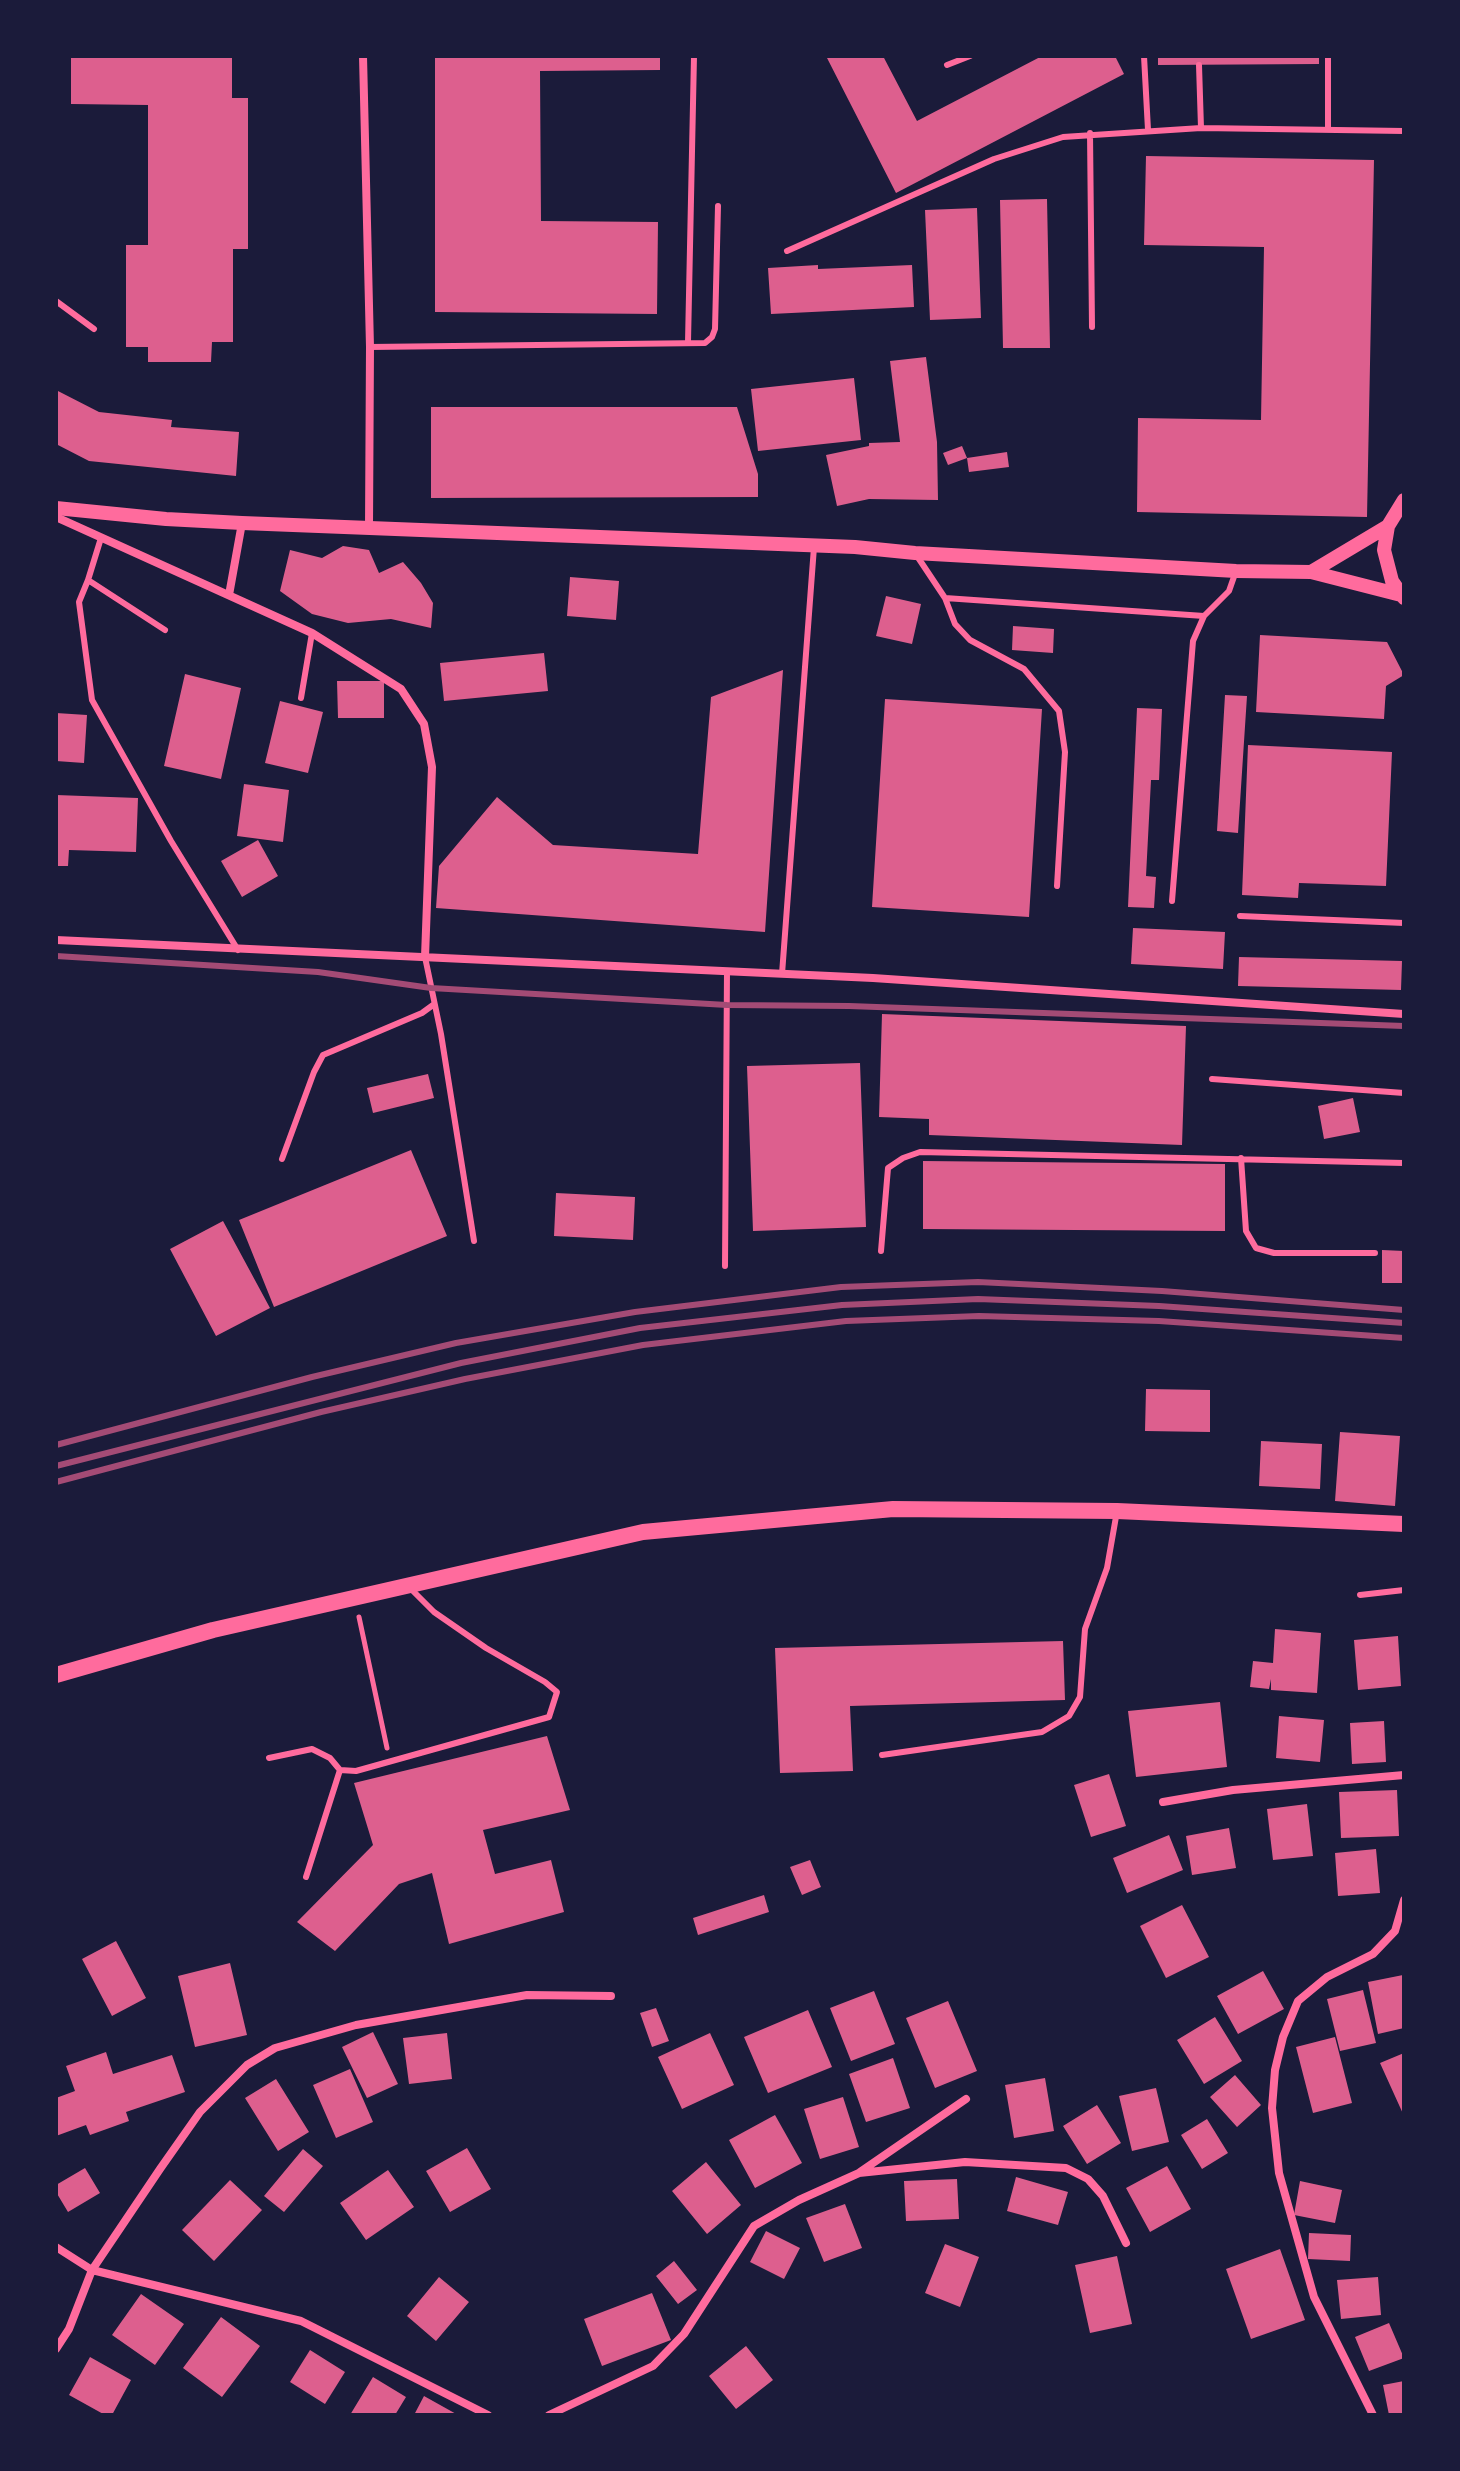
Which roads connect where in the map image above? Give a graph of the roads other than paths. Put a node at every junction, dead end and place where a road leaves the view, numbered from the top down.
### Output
1 (363, 56) edge
2 (694, 56) edge
3 (970, 56) edge
4 (1144, 56) edge
5 (1328, 56) edge
6 (947, 65) dead end
7 (1199, 65) dead end
8 (1201, 128) junction
9 (1148, 130) junction
10 (1328, 130) junction
11 (1404, 131) edge
12 (1090, 133) junction
13 (718, 206) dead end
14 (787, 251) dead end
15 (56, 301) edge
16 (1092, 327) dead end
17 (94, 329) dead end
18 (688, 342) junction
19 (370, 347) junction
20 (1404, 500) edge
21 (56, 508) edge
22 (56, 517) edge
23 (242, 523) junction
24 (1388, 526) junction
25 (369, 527) junction
26 (101, 538) junction
27 (814, 546) junction
28 (915, 553) junction
29 (1236, 571) junction
30 (1311, 572) junction
31 (88, 580) junction
32 (229, 595) junction
33 (1402, 596) edge
34 (945, 598) junction
35 (1204, 616) junction
36 (165, 630) dead end
37 (312, 633) junction
38 (301, 698) dead end
39 (1057, 886) dead end
40 (1172, 901) dead end
41 (1240, 916) dead end
42 (1404, 923) edge
43 (56, 940) edge
44 (239, 950) junction
45 (425, 957) junction
46 (727, 971) junction
47 (782, 974) junction
48 (433, 1005) junction
49 (1404, 1014) edge
50 (1212, 1079) dead end
51 (1404, 1093) edge
52 (1241, 1158) junction
53 (282, 1159) dead end
54 (1404, 1163) edge
55 (474, 1241) dead end
56 (881, 1251) dead end
57 (1375, 1253) dead end
58 (725, 1266) dead end
59 (1117, 1511) junction
60 (1404, 1524) edge
61 (407, 1584) junction
62 (1404, 1590) edge
63 (1360, 1595) dead end
64 (56, 1675) edge
65 (882, 1755) dead end
66 (269, 1758) dead end
67 (340, 1770) junction
68 (1404, 1775) edge
69 (1163, 1802) dead end
70 (306, 1877) dead end
71 (1404, 1900) edge
72 (611, 1996) dead end
73 (966, 2099) dead end
74 (859, 2173) junction
75 (1126, 2243) dead end
76 (56, 2247) edge
77 (92, 2270) junction
78 (56, 2349) edge
79 (488, 2415) edge
80 (549, 2415) edge
81 (1373, 2415) edge

1 - 19 street
2 - 18 lane
3 - 6 lane
4 - 9 lane
5 - 10 lane
7 - 8 lane
8 - 9 lane
8 - 10 lane
9 - 12 lane
10 - 11 lane
12 - 14 lane
12 - 16 lane
13 - 18 lane
15 - 17 lane
18 - 19 lane
19 - 25 street
20 - 24 street
21 - 23 street
22 - 26 street
23 - 25 street
23 - 32 street
24 - 30 street
24 - 33 street
25 - 27 street
26 - 31 lane
26 - 32 street
27 - 28 street
27 - 47 lane
28 - 29 street
28 - 34 lane
29 - 30 street
29 - 35 lane
30 - 33 street
31 - 36 lane
31 - 44 lane
32 - 37 street
34 - 35 lane
34 - 39 lane
35 - 40 lane
37 - 38 lane
37 - 45 street
41 - 42 lane
43 - 44 street
44 - 45 street
45 - 46 street
45 - 48 lane
46 - 47 street
46 - 58 lane
47 - 49 street
48 - 53 lane
48 - 55 lane
50 - 51 lane
52 - 54 lane
52 - 56 lane
52 - 57 lane
59 - 60 main road
59 - 61 main road
59 - 65 lane
61 - 64 main road
61 - 67 lane
62 - 63 lane
66 - 67 lane
67 - 70 lane
68 - 69 street
71 - 81 street
72 - 77 street
73 - 74 street
74 - 75 street
74 - 80 street
76 - 77 street
77 - 78 street
77 - 79 street

